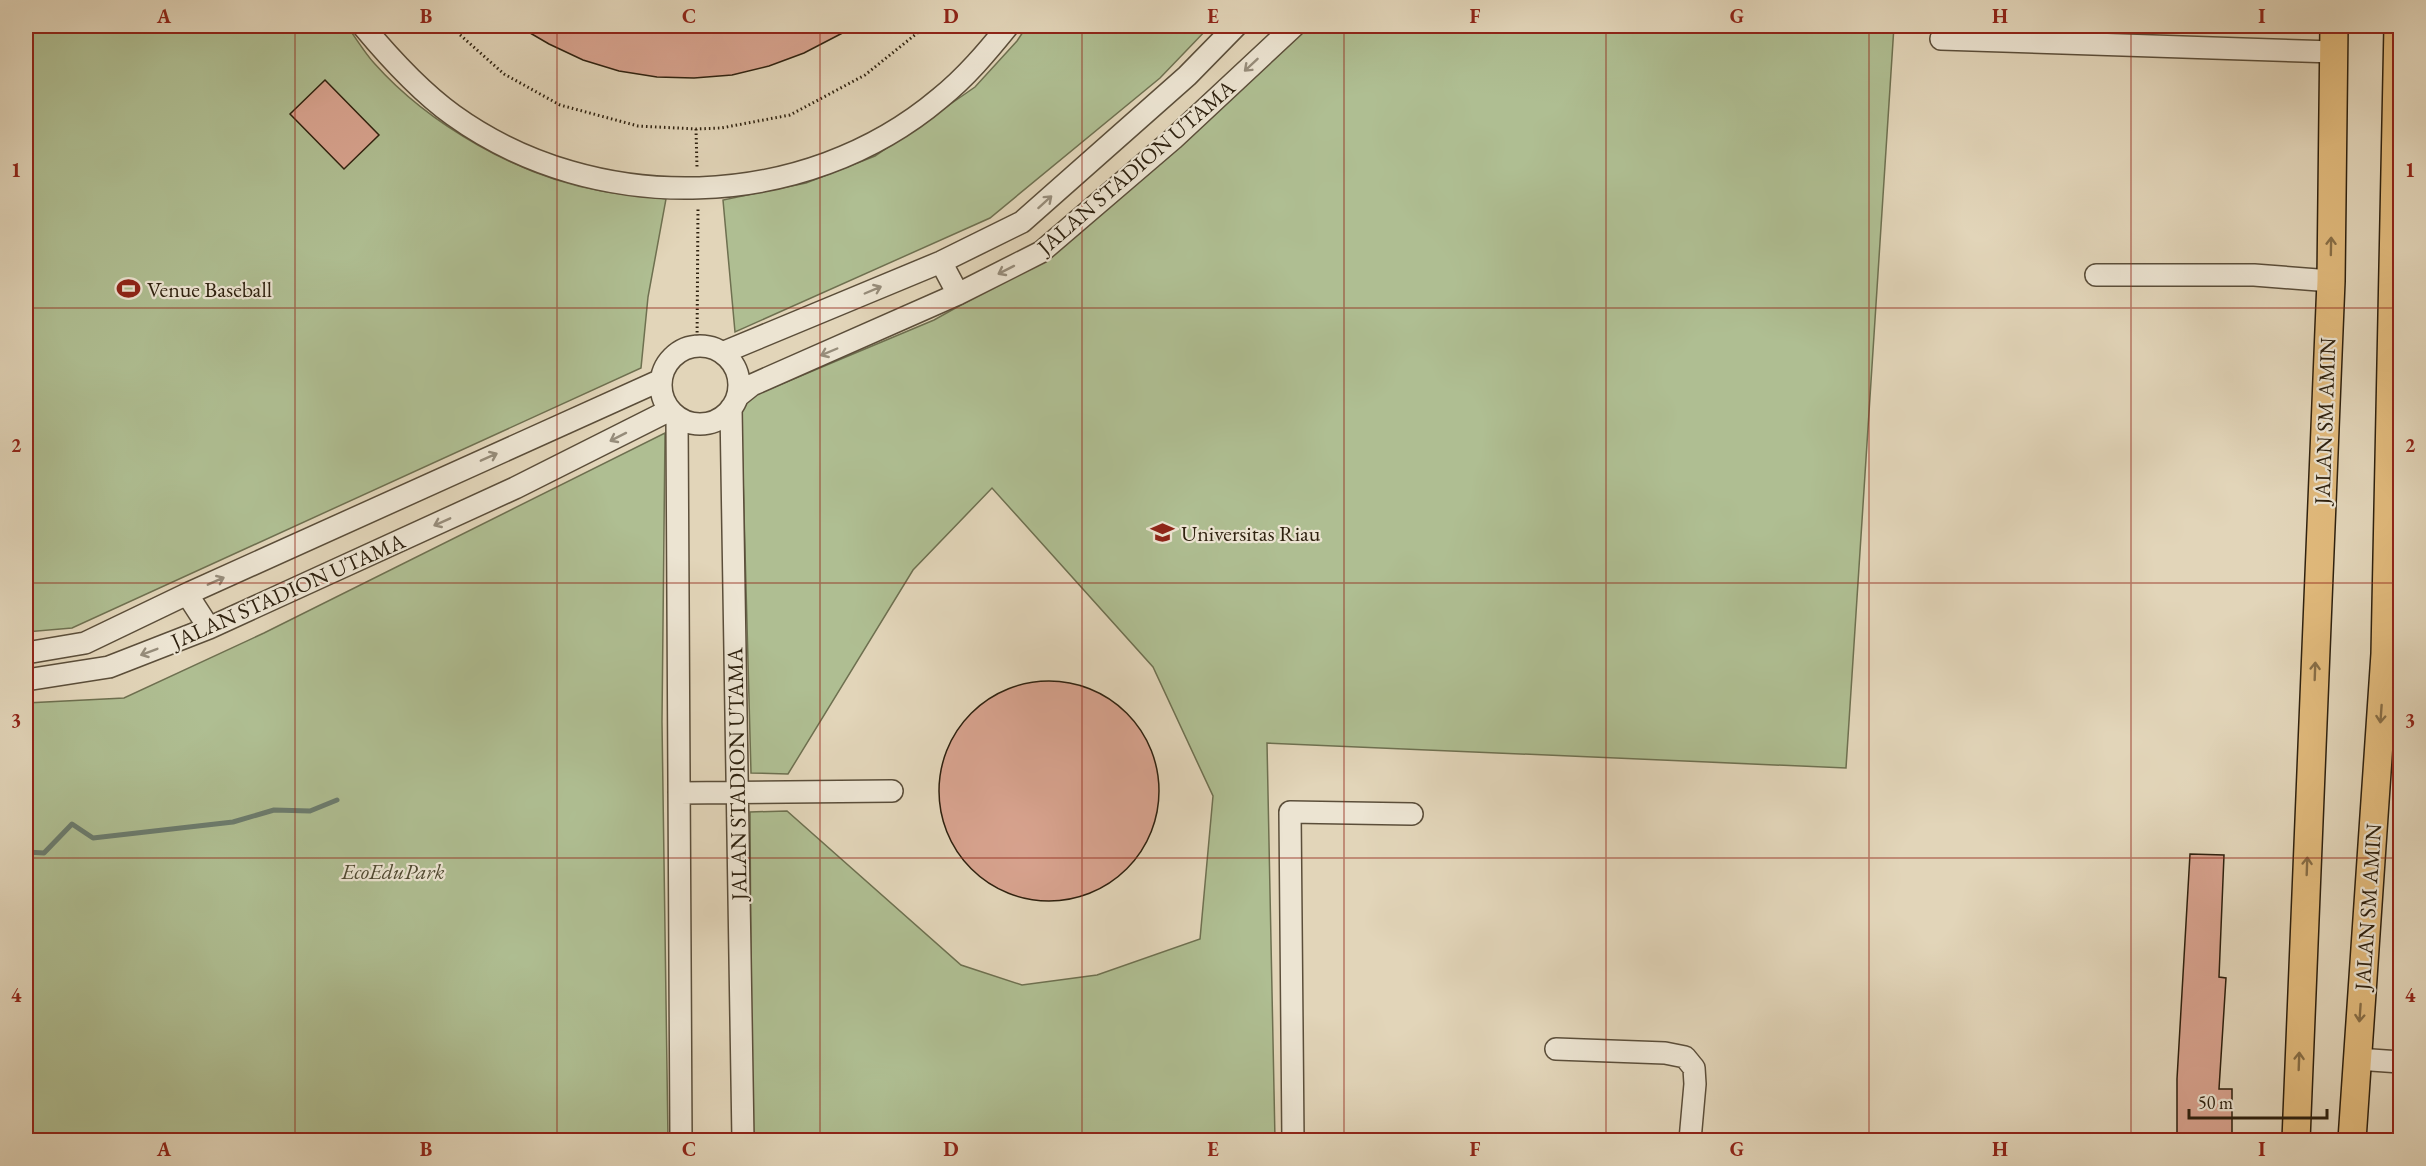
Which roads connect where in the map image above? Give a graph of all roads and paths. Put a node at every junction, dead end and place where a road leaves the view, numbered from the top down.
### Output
1 (363, 26) edge
2 (450, 26) edge
3 (926, 26) edge
4 (1008, 26) edge
5 (1236, 26) edge
6 (1294, 26) edge
7 (2398, 26) edge
8 (1941, 39) dead end
9 (2334, 39) edge
10 (2399, 69) edge
11 (696, 129) junction
12 (697, 164) dead end
13 (698, 189) junction
14 (2397, 217) edge
15 (941, 262) junction
16 (2096, 275) dead end
17 (2331, 281) junction
18 (958, 294) junction
19 (697, 346) junction
20 (722, 353) junction
21 (661, 380) junction
22 (734, 403) junction
23 (674, 414) junction
24 (188, 594) junction
25 (208, 628) junction
26 (26, 653) edge
27 (26, 680) edge
28 (892, 792) dead end
29 (679, 793) junction
30 (737, 793) junction
31 (1412, 814) dead end
32 (1556, 1049) dead end
33 (2357, 1059) junction
34 (2400, 1062) edge
35 (681, 1140) edge
36 (743, 1140) edge
37 (1293, 1140) edge
38 (1690, 1140) edge
39 (2296, 1140) edge
40 (2352, 1140) edge

1 - 13 street
2 - 11 path
3 - 11 path
4 - 13 street
15 -> 5 street, JALAN STADION UTAMA
6 -> 18 street, JALAN STADION UTAMA
7 - 10 main road, JALAN SM AMIN
8 - 9 street
17 -> 9 main road, JALAN SM AMIN
10 - 14 main road, JALAN SM AMIN
11 - 12 path
13 - 19 path
14 -> 33 main road, JALAN SM AMIN
15 - 18 street
20 -> 15 street, JALAN STADION UTAMA
16 - 17 street
39 -> 17 main road, JALAN SM AMIN
18 -> 22 street, JALAN STADION UTAMA
19 - 20 street
19 - 21 street
20 - 22 street
21 - 23 street
24 -> 21 street, JALAN STADION UTAMA
22 - 23 street
22 - 30 street, JALAN STADION UTAMA
23 -> 25 street, JALAN STADION UTAMA
23 - 29 street
24 - 25 street
24 - 26 street, JALAN STADION UTAMA
25 -> 27 street, JALAN STADION UTAMA
28 - 30 street
29 - 30 street
29 - 35 street
30 - 36 street, JALAN STADION UTAMA
31 - 37 street
32 - 38 street
33 - 34 street
33 - 40 main road, JALAN SM AMIN

